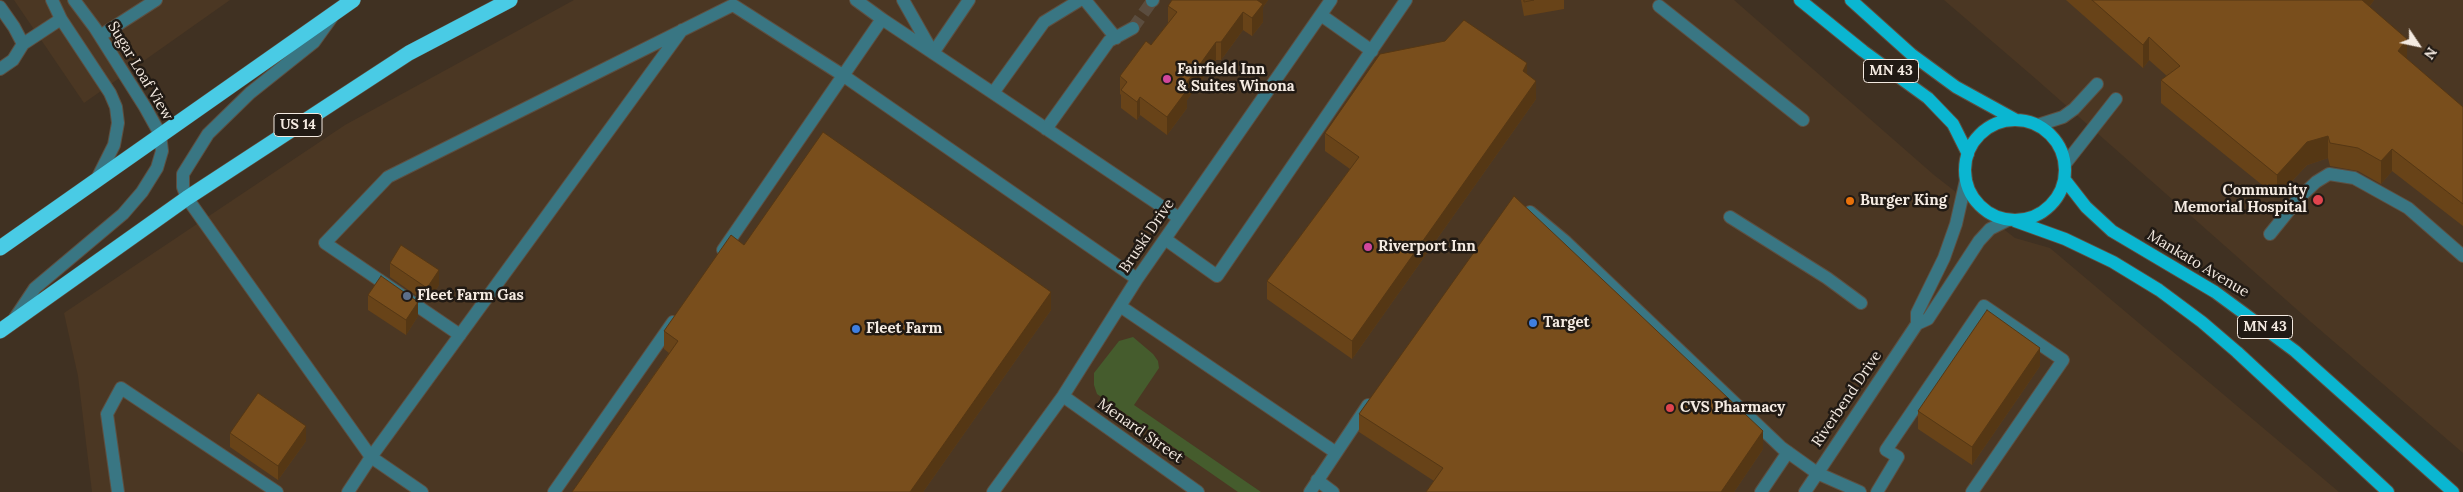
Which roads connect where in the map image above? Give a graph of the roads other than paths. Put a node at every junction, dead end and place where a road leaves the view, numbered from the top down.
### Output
1 (52, 0) edge
2 (74, 0) edge
3 (156, 0) edge
4 (353, 0) edge
5 (510, 0) edge
6 (856, 0) edge
7 (903, 0) edge
8 (969, 0) edge
9 (1080, 0) edge
10 (1085, 0) edge
11 (1331, 0) edge
12 (1406, 0) edge
13 (1800, 0) edge
14 (1851, 0) edge
15 (1659, 6) dead end
16 (0, 7) edge
17 (336, 11) junction
18 (1321, 15) junction
19 (61, 19) junction
20 (882, 19) junction
21 (683, 28) junction
22 (1133, 28) tunnel mouth
23 (100, 36) junction
24 (1116, 38) junction
25 (23, 44) junction
26 (1372, 51) junction
27 (932, 53) junction
28 (0, 69) edge
29 (844, 76) junction
30 (2096, 84) dead end
31 (993, 93) junction
32 (2116, 100) dead end
33 (1803, 120) dead end
34 (2016, 120) junction
35 (2038, 125) junction
36 (1046, 129) junction
37 (160, 134) junction
38 (1968, 154) junction
39 (2065, 164) junction
40 (98, 177) junction
41 (1966, 180) junction
42 (2065, 180) junction
43 (188, 198) junction
44 (1522, 206) edge
45 (1730, 217) dead end
46 (1179, 218) junction
47 (2011, 220) junction
48 (2270, 234) dead end
49 (1165, 239) junction
50 (0, 248) edge
51 (2463, 256) edge
52 (716, 261) edge
53 (1137, 278) junction
54 (1861, 304) dead end
55 (1120, 306) junction
56 (682, 309) edge
57 (14, 320) junction
58 (1917, 324) junction
59 (0, 330) edge
60 (460, 335) junction
61 (1375, 395) edge
62 (1063, 396) junction
63 (1335, 452) junction
64 (1788, 452) junction
65 (371, 457) junction
66 (1817, 473) junction
67 (1317, 480) junction
68 (118, 492) edge
69 (276, 492) edge
70 (348, 492) edge
71 (422, 492) edge
72 (554, 492) edge
73 (993, 492) edge
74 (1198, 492) edge
75 (1310, 492) edge
76 (1333, 492) edge
77 (1761, 492) edge
78 (1804, 492) edge
79 (1860, 492) edge
80 (1877, 492) edge
81 (1972, 492) edge
82 (2388, 492) edge
83 (2453, 492) edge

1 - 19 street
2 - 23 street, Sugar Loaf View
3 - 23 street
4 - 17 highway
5 - 43 highway, US 14
6 - 20 street
7 - 27 street
8 - 27 street
9 - 31 street
10 - 24 street
11 - 18 street, Bruski Drive
12 - 26 street
13 - 38 main road, MN 43
14 - 34 main road, MN 43
15 - 33 street
16 - 25 street
17 - 37 highway
17 - 43 street
18 - 26 street
18 - 46 street, Bruski Drive
19 - 25 street
19 - 40 street
20 - 27 street
20 - 29 street
21 - 29 street
21 - 60 street
21 - 60 street
22 - 24 street
23 - 37 street, Sugar Loaf View
24 - 36 street
25 - 28 street
26 - 49 street
27 - 31 street
29 - 52 street
29 - 53 street
30 - 35 street
31 - 36 street
32 - 39 street
34 - 35 main road, MN 43
34 - 38 main road, MN 43
35 - 39 main road
36 - 46 street
37 - 40 highway
37 - 57 street
38 - 41 main road, MN 43
39 - 42 main road
40 - 50 highway
41 - 47 main road, MN 43
41 - 58 street, Riverbend Drive
42 - 47 main road
42 - 83 main road, Mankato Avenue / MN 43
43 - 57 highway, US 14
43 - 65 street
44 - 64 street
45 - 54 street
46 - 49 street, Bruski Drive
47 - 58 street, Riverbend Drive
47 - 82 main road, MN 43
48 - 51 street
49 - 53 street, Bruski Drive
53 - 55 street, Bruski Drive
55 - 62 street, Bruski Drive
55 - 63 street
56 - 72 street
57 - 59 highway, US 14
58 - 66 street, Riverbend Drive
60 - 65 street
61 - 63 street
62 - 73 street, Bruski Drive
62 - 74 street, Menard Street
63 - 67 street
64 - 66 street
64 - 77 street
65 - 70 street
65 - 71 street
66 - 78 street, Riverbend Drive
66 - 79 street
67 - 75 street
67 - 76 street
68 - 69 street
80 - 81 street

